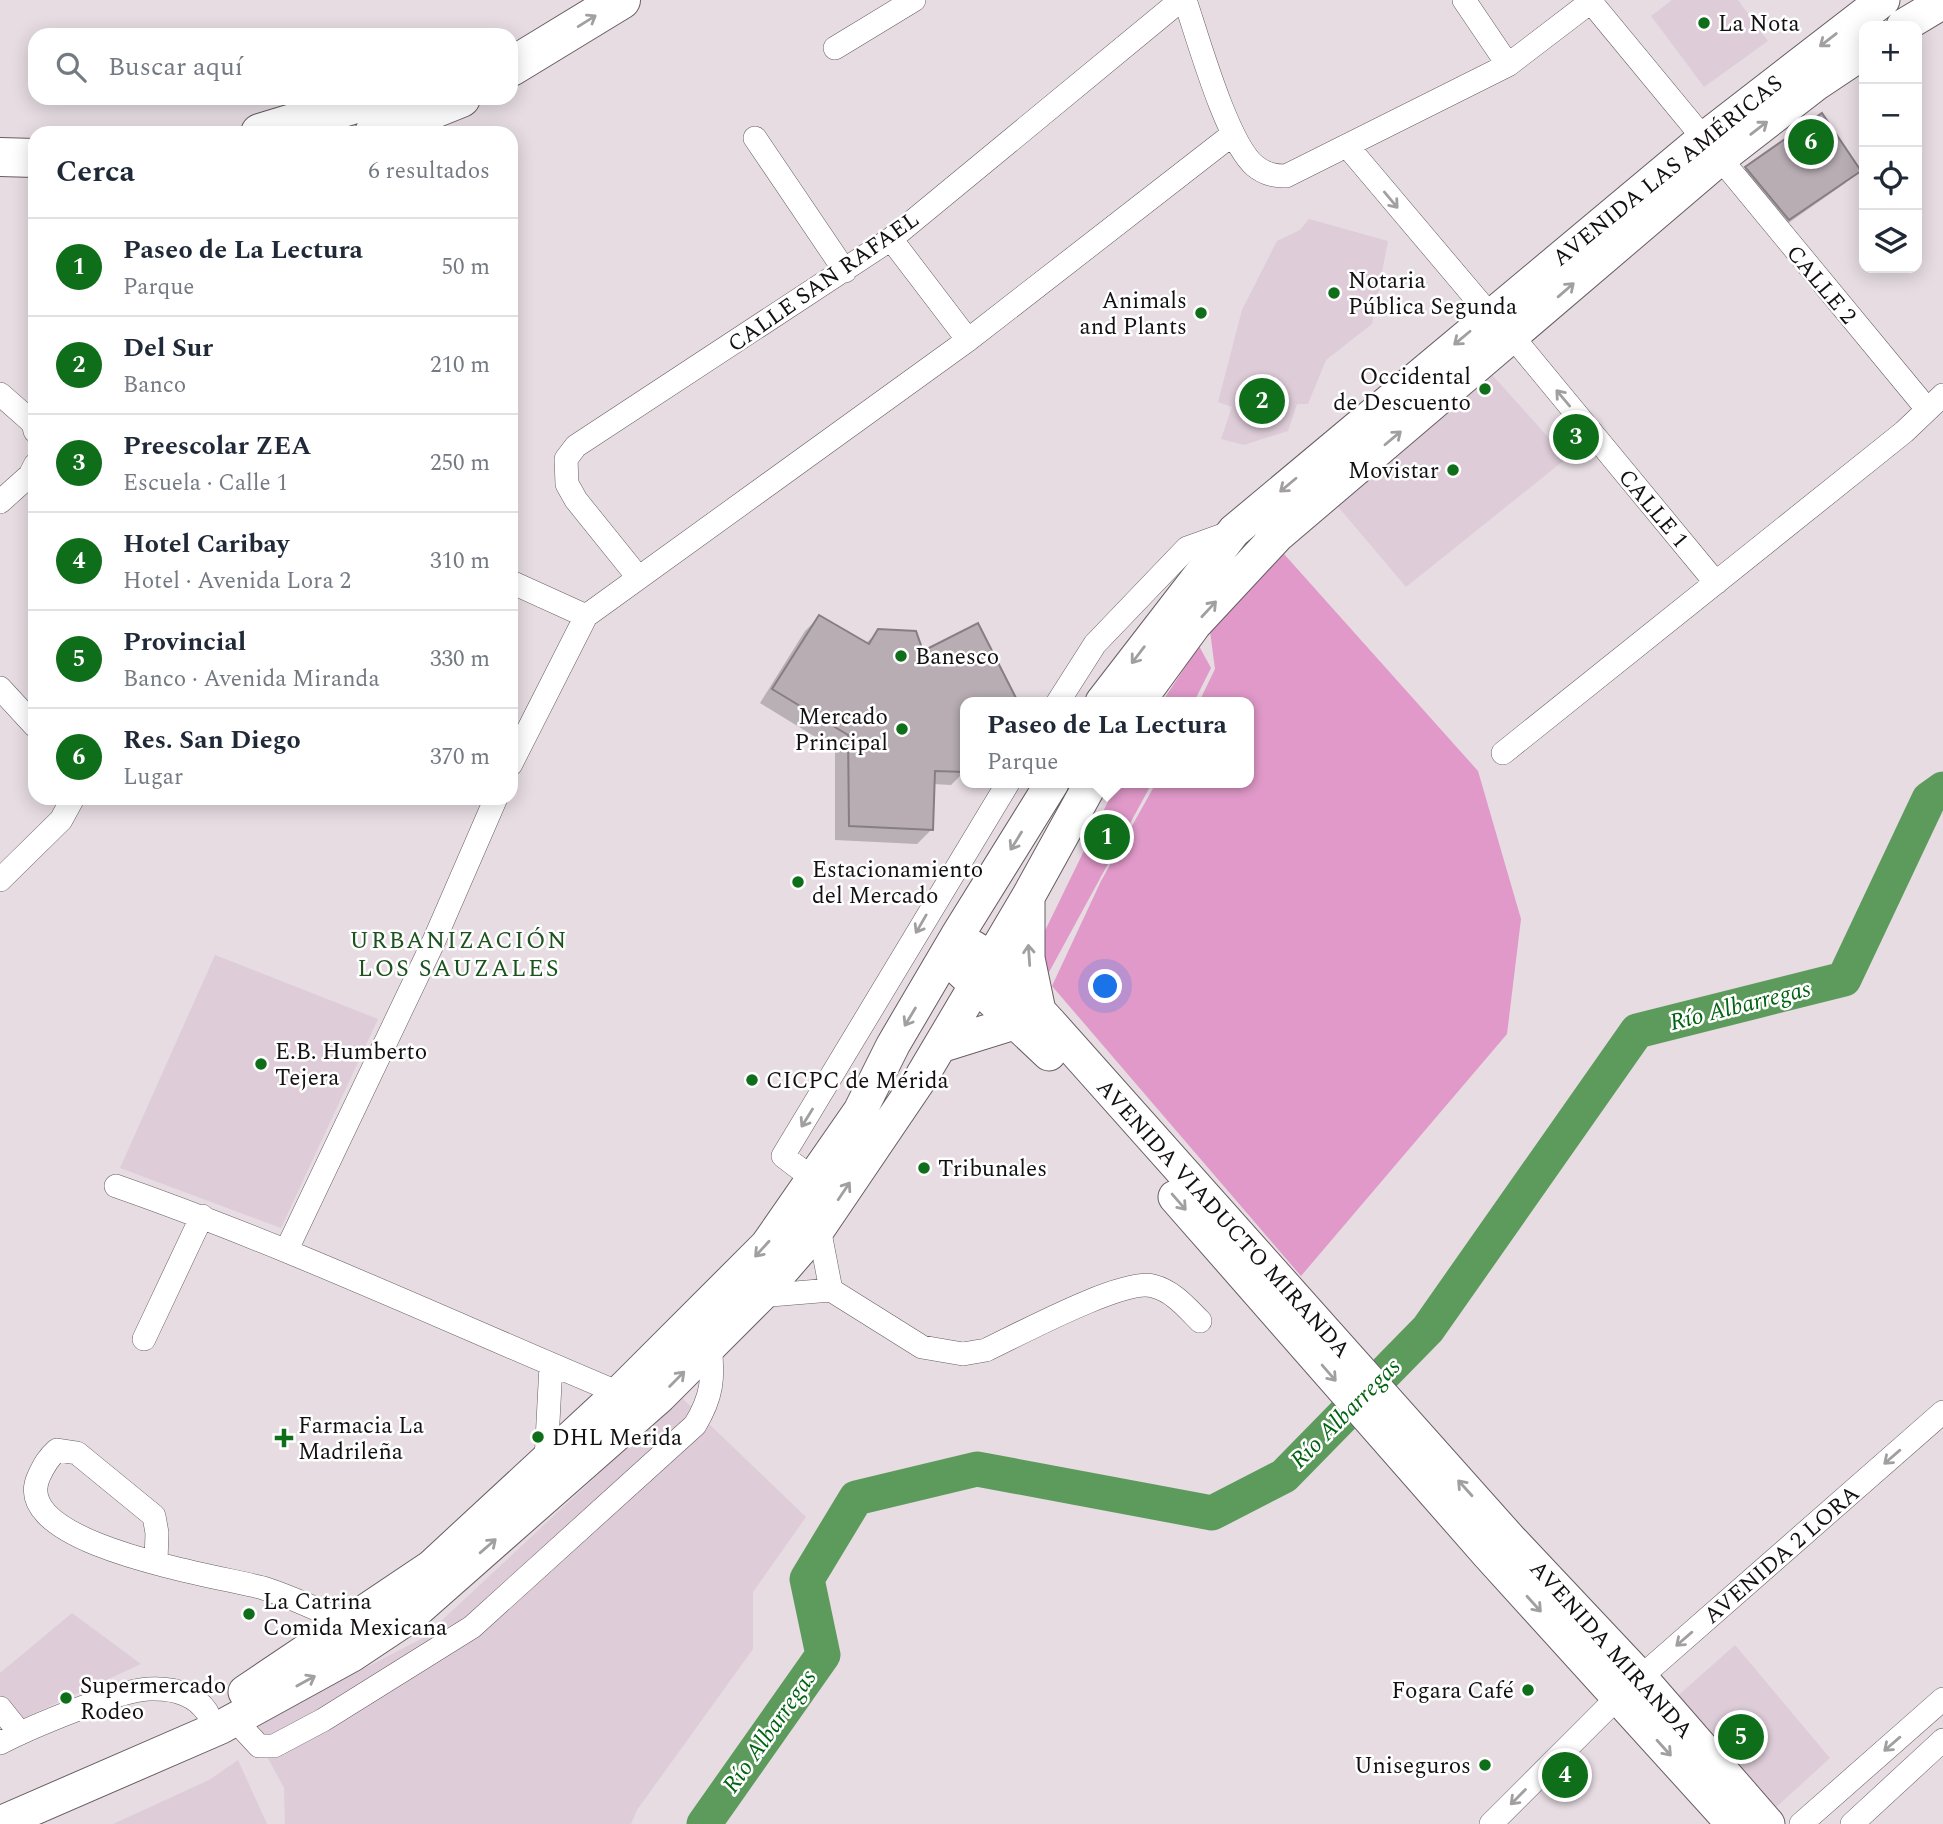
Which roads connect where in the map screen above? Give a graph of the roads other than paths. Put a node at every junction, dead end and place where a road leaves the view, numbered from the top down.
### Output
1 (573, 0) edge
2 (621, 0) edge
3 (914, 0) edge
4 (1183, 0) edge
5 (1464, 0) edge
6 (1883, 0) edge
7 (1592, 1) edge
8 (1943, 2) edge
9 (1911, 21) edge
10 (518, 35) edge
11 (835, 48) dead end
12 (1859, 55) edge
13 (518, 63) edge
14 (1508, 65) junction
15 (352, 105) edge
16 (444, 105) edge
17 (283, 126) edge
18 (391, 126) edge
19 (1234, 134) junction
20 (0, 137) edge
21 (28, 138) edge
22 (755, 138) dead end
23 (1348, 147) junction
24 (1710, 150) junction
25 (0, 157) edge
26 (28, 158) edge
27 (891, 239) junction
28 (845, 271) junction
29 (1501, 325) junction
30 (968, 340) junction
31 (0, 394) edge
32 (1935, 402) edge
33 (28, 418) edge
34 (28, 477) edge
35 (0, 502) edge
36 (1234, 531) junction
37 (638, 577) junction
38 (1716, 583) junction
39 (518, 585) edge
40 (586, 615) junction
41 (1077, 672) junction
42 (0, 688) edge
43 (1061, 697) edge
44 (1112, 697) edge
45 (1118, 697) edge
46 (1119, 697) edge
47 (28, 718) edge
48 (518, 750) edge
49 (1503, 753) dead end
50 (1005, 788) edge
51 (1049, 788) edge
52 (1088, 788) edge
53 (69, 805) edge
54 (493, 805) edge
55 (0, 880) edge
56 (1028, 897) junction
57 (951, 947) junction
58 (984, 972) junction
59 (1036, 1024) junction
60 (856, 1038) junction
61 (940, 1046) junction
62 (888, 1057) junction
63 (812, 1178) junction
64 (116, 1186) dead end
65 (202, 1216) junction
66 (819, 1228) junction
67 (287, 1249) junction
68 (831, 1290) junction
69 (760, 1296) junction
70 (1200, 1321) dead end
71 (144, 1339) dead end
72 (709, 1346) junction
73 (551, 1365) junction
74 (629, 1403) junction
75 (1943, 1412) edge
76 (546, 1460) junction
77 (1499, 1546) joint
78 (156, 1562) junction
79 (347, 1623) junction
80 (1630, 1687) junction
81 (1943, 1699) edge
82 (0, 1708) edge
83 (221, 1716) junction
84 (10, 1738) edge
85 (1943, 1740) edge
86 (0, 1803) edge
87 (1863, 1820) edge
88 (0, 1823) edge
89 (1491, 1824) edge
90 (1733, 1824) edge
91 (1768, 1824) edge
92 (1801, 1824) edge

1 - 10 highway
13 -> 2 highway
3 - 11 street
4 - 19 street
4 - 27 street, CALLE SAN RAFAEL
5 - 14 street
6 -> 24 street, AVENIDA LAS AMÉRICAS
7 - 14 street
7 - 24 street, CALLE 2
8 - 9 street
24 -> 12 street, AVENIDA LAS AMÉRICAS
14 - 23 street
15 - 17 highway
16 - 18 highway
19 - 23 street
19 - 30 street
20 - 21 highway
22 - 28 street
23 -> 29 street, CALLE 1
24 - 29 street, AVENIDA LAS AMÉRICAS
24 - 32 street, CALLE 2
25 - 26 highway
27 - 28 street, CALLE SAN RAFAEL
27 - 30 street
28 - 37 street, CALLE SAN RAFAEL
29 -> 36 street, AVENIDA LAS AMÉRICAS
38 -> 29 street, CALLE 1
46 -> 29 street, AVENIDA LAS AMÉRICAS
30 - 37 street
31 - 33 street
32 - 38 street
34 - 35 street
36 - 41 street
36 -> 45 street, AVENIDA LAS AMÉRICAS
37 - 40 street
38 - 49 street
39 - 40 street
40 - 48 street
41 - 43 street
41 - 44 street
42 - 47 street
50 -> 60 street
51 -> 57 street
52 - 56 street
53 - 55 street
54 - 67 street
56 - 58 street
59 -> 56 street
57 - 58 street
57 -> 62 street
58 - 59 street
58 - 61 street
59 - 61 street
59 - 77 street, AVENIDA VIADUCTO MIRANDA
60 - 62 street
60 -> 63 street
66 -> 61 street
62 - 63 street
63 -> 74 street
64 - 65 street
65 - 67 street
65 - 71 street
66 - 68 street
66 - 69 street
67 - 73 street
68 - 69 street
68 - 70 street
69 - 72 street
74 -> 72 street
72 - 83 street
73 - 74 street
73 - 76 street
74 - 76 street
83 -> 74 street
75 -> 80 street, AVENIDA 2 LORA
76 - 79 street
77 - 80 street, AVENIDA MIRANDA
78 - 78 street
78 - 79 street
79 - 83 street
80 -> 89 street, AVENIDA 2 LORA
80 -> 90 street, AVENIDA MIRANDA
80 - 91 street, AVENIDA MIRANDA
81 -> 92 street
82 - 84 street
83 - 84 street
83 - 86 street
83 - 88 street
85 - 87 street

